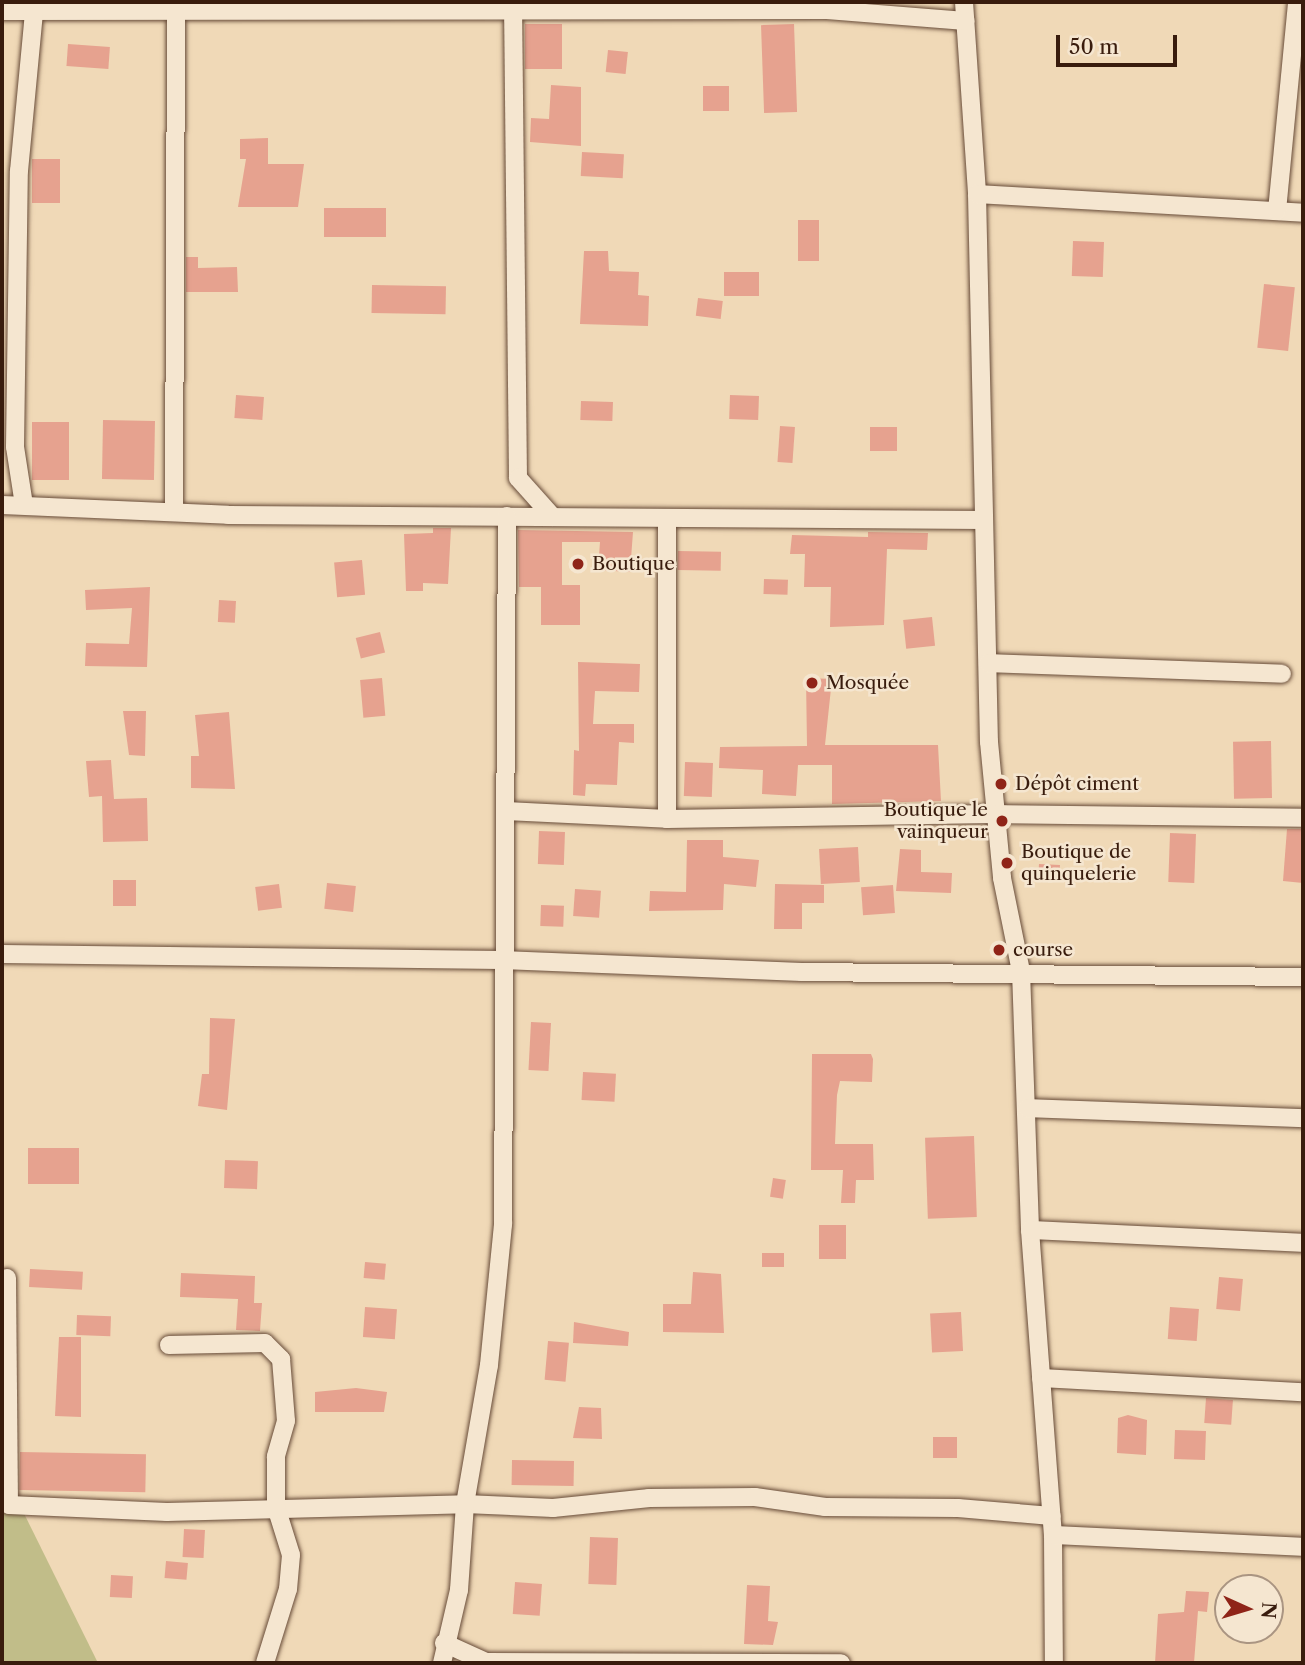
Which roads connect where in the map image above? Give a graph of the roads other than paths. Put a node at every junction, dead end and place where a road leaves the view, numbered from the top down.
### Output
1 (964, 2) edge
2 (1297, 2) edge
3 (513, 5) edge
4 (36, 6) edge
5 (668, 7) edge
6 (176, 10) junction
7 (2, 11) edge
8 (966, 21) junction
9 (977, 194) junction
10 (1277, 211) junction
11 (1303, 213) edge
12 (2, 505) edge
13 (24, 505) junction
14 (174, 512) junction
15 (507, 516) junction
16 (553, 517) junction
17 (667, 518) junction
18 (984, 520) junction
19 (988, 663) junction
20 (1282, 674) dead end
21 (506, 811) junction
22 (993, 814) junction
23 (1303, 818) edge
24 (667, 819) junction
25 (2, 954) edge
26 (501, 960) junction
27 (1021, 971) junction
28 (1303, 976) edge
29 (1027, 1108) junction
30 (1303, 1118) edge
31 (1030, 1230) junction
32 (1303, 1242) edge
33 (7, 1278) dead end
34 (169, 1345) dead end
35 (1041, 1378) junction
36 (1303, 1392) edge
37 (465, 1503) junction
38 (276, 1507) junction
39 (1052, 1516) junction
40 (1054, 1535) junction
41 (1303, 1547) edge
42 (444, 1643) junction
43 (265, 1663) edge
44 (442, 1663) edge
45 (841, 1663) edge
46 (1054, 1663) edge

1 - 8 street
2 - 10 street
3 - 5 street
3 - 6 street
3 - 16 street
4 - 6 street
4 - 7 street
4 - 13 street
5 - 8 street
6 - 14 street
8 - 9 street
9 - 10 street
9 - 18 street
10 - 11 street
12 - 13 street
13 - 14 street
14 - 15 street
15 - 16 street
15 - 21 street
16 - 17 street
17 - 18 street
17 - 24 street
18 - 19 street
19 - 20 street
19 - 22 street
21 - 24 street
21 - 26 street
22 - 23 street
22 - 24 street
22 - 27 street
25 - 26 street
26 - 27 street
26 - 37 street
27 - 28 street
27 - 29 street
29 - 30 street
29 - 31 street
31 - 32 street
31 - 35 street
33 - 38 street
34 - 38 street
35 - 36 street
35 - 39 street
37 - 38 street
37 - 39 street
37 - 42 street
38 - 43 street
39 - 40 street
40 - 41 street
40 - 46 street
42 - 44 street
42 - 45 street

